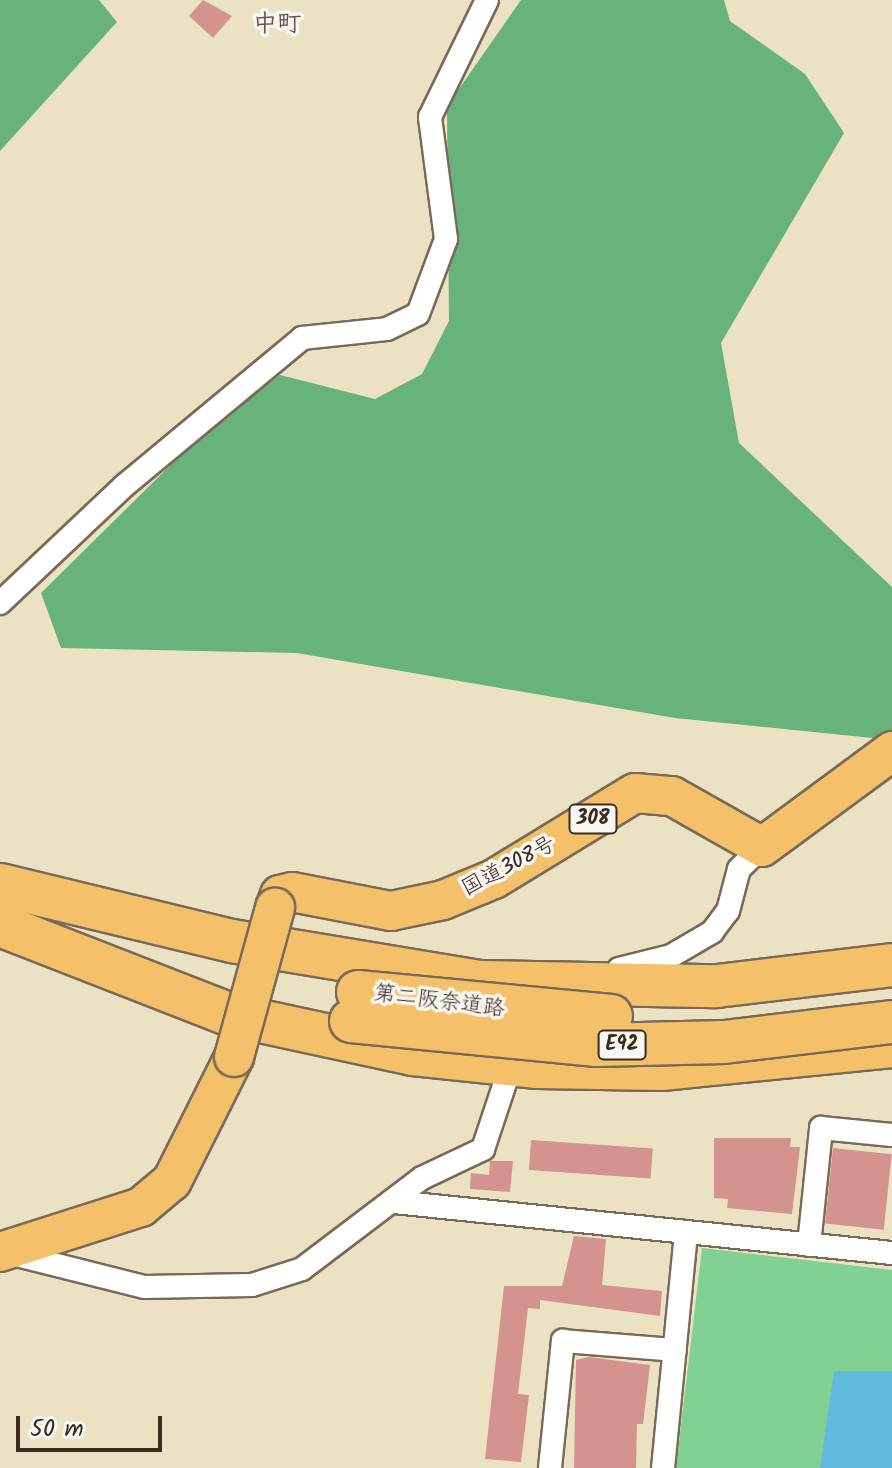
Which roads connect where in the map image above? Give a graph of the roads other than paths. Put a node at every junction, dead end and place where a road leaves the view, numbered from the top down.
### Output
1 (487, 0) edge
2 (0, 603) edge
3 (892, 751) edge
4 (762, 847) junction
5 (0, 886) edge
6 (0, 924) edge
7 (548, 965) dead end
8 (892, 965) edge
9 (892, 993) edge
10 (355, 1006) junction
11 (892, 1022) edge
12 (892, 1046) edge
13 (507, 1077) dead end
14 (892, 1135) edge
15 (394, 1202) junction
16 (686, 1232) junction
17 (809, 1245) junction
18 (5, 1253) edge
19 (892, 1253) edge
20 (675, 1350) junction
21 (550, 1468) edge
22 (663, 1468) edge

1 - 2 street
3 - 4 highway
4 - 7 street
4 - 18 highway, 国道308号 / 308, bridge
5 - 8 highway
5 - 10 highway, 第二阪奈道路 / E92
6 - 10 highway, 第二阪奈道路 / E92
6 - 12 highway
9 - 10 highway, 第二阪奈道路 / E92, bridge
10 - 11 highway, 第二阪奈道路 / E92, bridge
13 - 15 street
14 - 17 street
15 - 16 street
15 - 18 street
16 - 17 street
16 - 20 street
17 - 19 street
20 - 21 street
20 - 22 street

